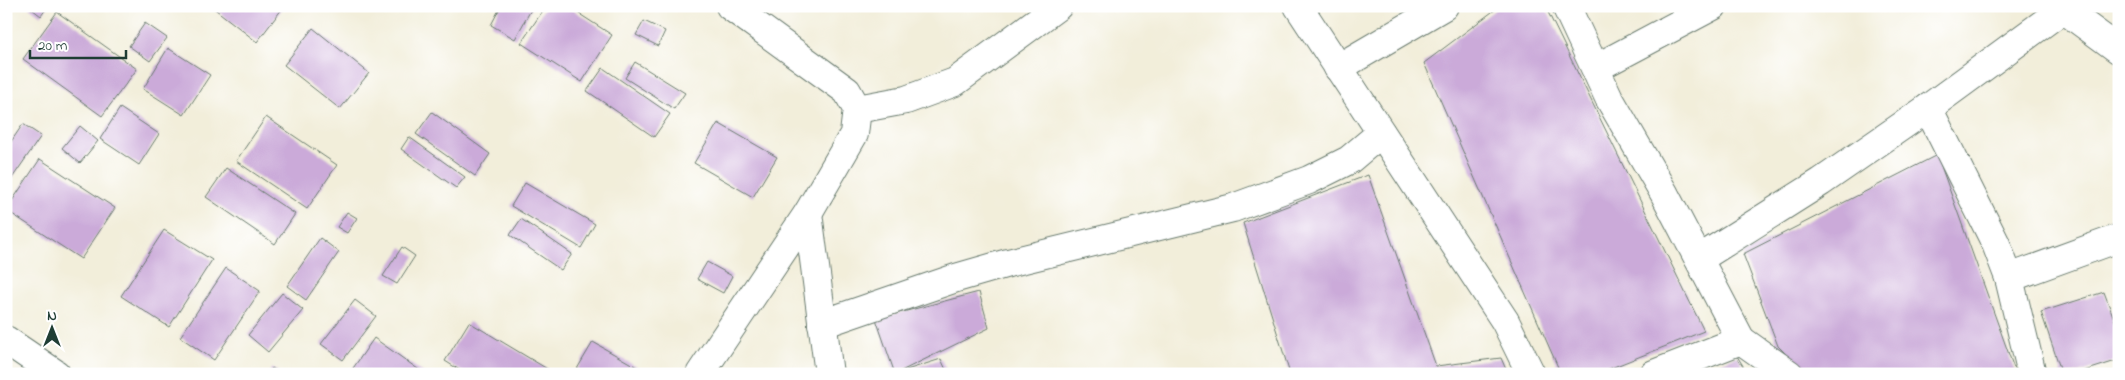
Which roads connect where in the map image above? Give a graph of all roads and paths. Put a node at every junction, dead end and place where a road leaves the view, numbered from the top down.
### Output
1 (730, 6) edge
2 (1058, 6) edge
3 (1298, 6) edge
4 (1444, 6) edge
5 (1566, 6) edge
6 (1713, 6) edge
7 (2061, 7) edge
8 (2119, 50) edge
9 (1338, 68) junction
10 (1596, 68) junction
11 (1928, 108) junction
12 (857, 109) junction
13 (1382, 133) junction
14 (808, 213) junction
15 (2119, 238) edge
16 (1699, 259) junction
17 (2010, 278) junction
18 (822, 324) junction
19 (6, 340) edge
20 (1741, 340) junction
21 (56, 374) edge
22 (700, 374) edge
23 (830, 374) edge
24 (1531, 374) edge
25 (1654, 374) edge
26 (1788, 374) edge
27 (2032, 374) edge

1 - 12 street
2 - 12 street
3 - 9 street
4 - 9 street
5 - 10 street
6 - 10 street
7 - 8 street
7 - 11 street
9 - 13 street
10 - 16 street
11 - 16 street
11 - 17 street
12 - 14 street
13 - 18 street
13 - 24 street
14 - 18 street
14 - 22 street
15 - 17 street
16 - 20 street
17 - 27 street
18 - 23 street
19 - 21 street
20 - 25 street
20 - 26 street

